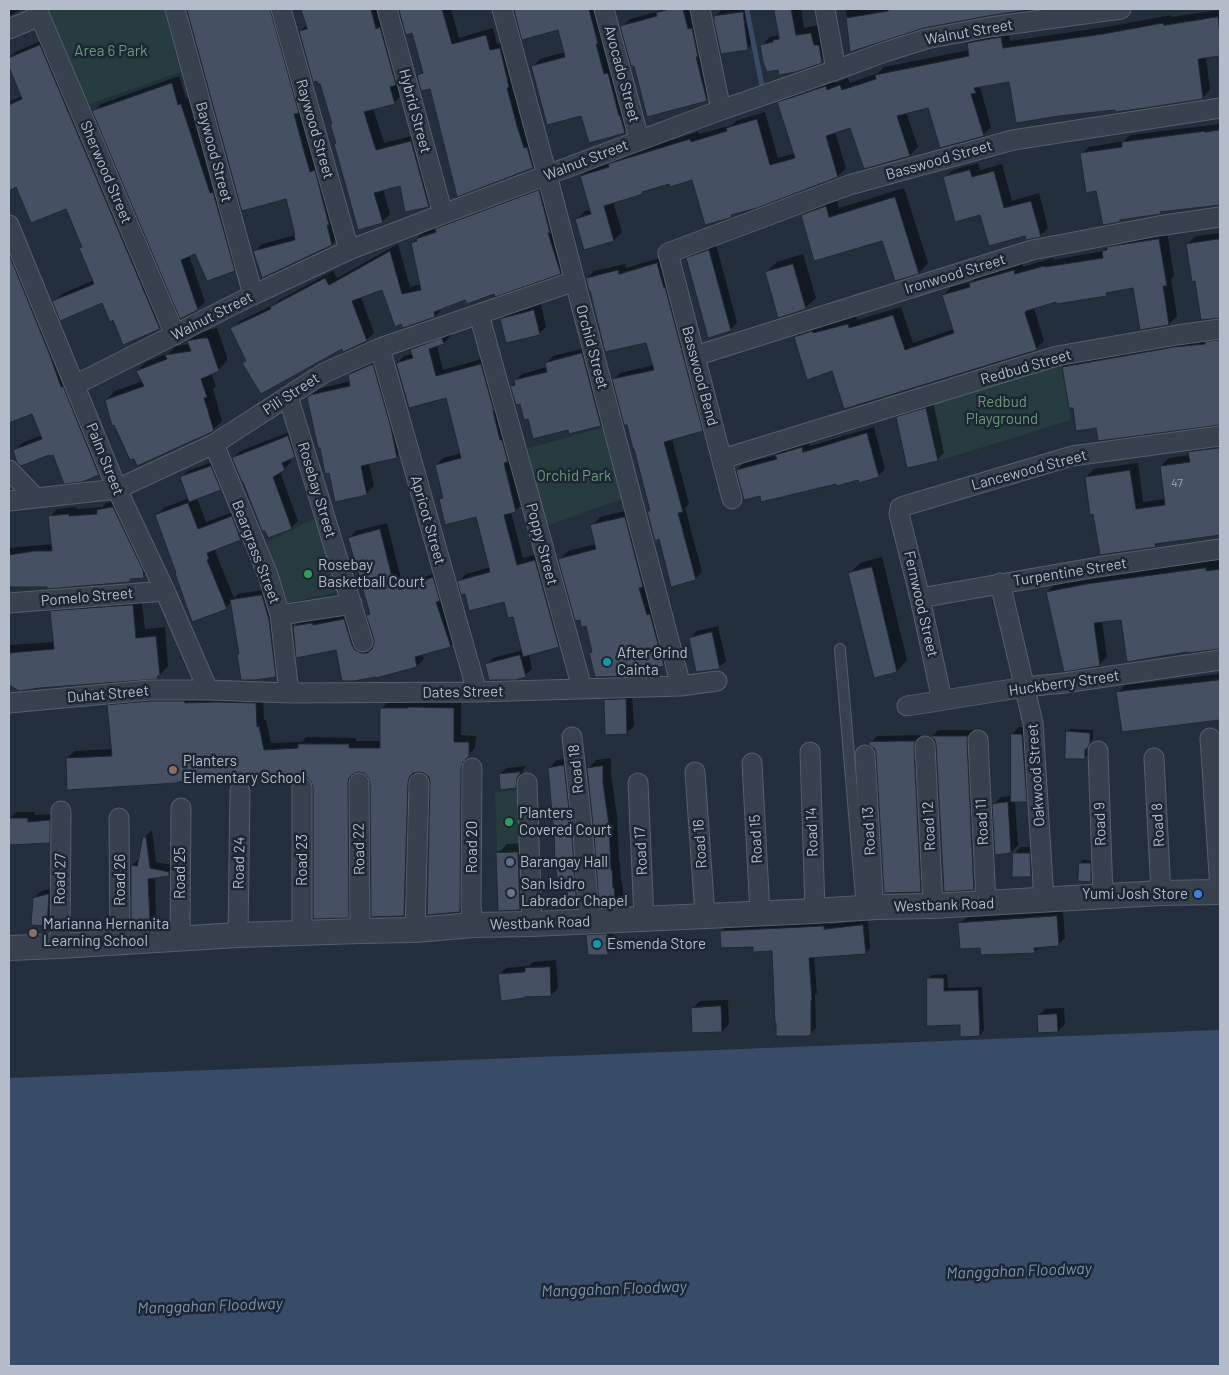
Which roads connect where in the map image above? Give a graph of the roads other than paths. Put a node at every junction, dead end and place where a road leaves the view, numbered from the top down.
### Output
1 (175, 9) edge
2 (281, 9) edge
3 (387, 9) edge
4 (502, 9) edge
5 (604, 9) edge
6 (700, 9) edge
7 (825, 9) edge
8 (1121, 9) edge
9 (39, 12) edge
10 (9, 29) edge
11 (836, 70) junction
12 (1220, 108) edge
13 (720, 110) junction
14 (639, 139) junction
15 (547, 175) junction
16 (443, 214) junction
17 (1220, 217) edge
18 (9, 225) edge
19 (349, 250) junction
20 (668, 253) joint
21 (575, 280) junction
22 (253, 295) junction
23 (479, 314) junction
24 (1220, 329) edge
25 (174, 335) junction
26 (380, 348) junction
27 (695, 356) junction
28 (75, 385) junction
29 (288, 396) junction
30 (1220, 436) edge
31 (214, 444) junction
32 (722, 460) junction
33 (9, 470) edge
34 (117, 488) junction
35 (36, 498) junction
36 (732, 499) dead end
37 (9, 501) edge
38 (900, 508) joint
39 (1220, 549) edge
40 (1000, 583) junction
41 (165, 591) junction
42 (920, 598) junction
43 (9, 603) edge
44 (352, 604) junction
45 (280, 615) junction
46 (363, 642) dead end
47 (840, 650) dead end
48 (1220, 660) edge
49 (717, 681) dead end
50 (681, 686) junction
51 (1024, 687) junction
52 (582, 688) junction
53 (208, 690) junction
54 (477, 692) junction
55 (289, 693) junction
56 (942, 700) junction
57 (9, 703) edge
58 (907, 706) dead end
59 (572, 737) dead end
60 (1210, 738) dead end
61 (978, 740) dead end
62 (925, 746) dead end
63 (1098, 751) dead end
64 (810, 752) dead end
65 (865, 755) dead end
66 (1154, 758) dead end
67 (752, 764) dead end
68 (472, 768) dead end
69 (695, 772) dead end
70 (359, 783) dead end
71 (419, 783) dead end
72 (638, 783) dead end
73 (527, 784) dead end
74 (302, 787) dead end
75 (240, 791) dead end
76 (181, 808) dead end
77 (61, 811) dead end
78 (119, 818) dead end
79 (1043, 890) junction
80 (1220, 891) edge
81 (1161, 893) junction
82 (1102, 896) junction
83 (986, 903) junction
84 (933, 906) junction
85 (868, 908) junction
86 (815, 911) junction
87 (760, 914) junction
88 (705, 916) junction
89 (644, 918) junction
90 (589, 921) junction
91 (360, 923) junction
92 (532, 924) junction
93 (473, 925) junction
94 (415, 930) junction
95 (302, 933) junction
96 (238, 935) junction
97 (180, 939) junction
98 (120, 942) junction
99 (60, 946) junction
100 (9, 948) edge

1 - 22 street, Baywood Street
2 - 19 street, Raywood Street
3 - 16 street, Hybrid Street
4 - 15 street, Orchid Street
5 - 14 street, Avocado Street
6 - 13 street
7 - 11 street
8 - 11 street, Walnut Street
9 - 10 street
9 - 25 street, Sherwood Street
11 - 13 street, Walnut Street
12 - 20 street, Basswood Street
13 - 14 street, Walnut Street
14 - 15 street, Walnut Street
15 - 16 street, Walnut Street
15 - 21 street, Orchid Street
16 - 19 street, Walnut Street
17 - 27 street, Ironwood Street
18 - 28 street, Palm Street
19 - 22 street, Walnut Street
20 - 27 street, Basswood Bend
21 - 23 street, Pili Street
21 - 50 street, Orchid Street
22 - 25 street, Walnut Street
23 - 26 street, Pili Street
23 - 52 street, Poppy Street
24 - 32 street, Redbud Street
25 - 28 street, Walnut Street
26 - 29 street, Pili Street
26 - 54 street, Apricot Street
27 - 32 street, Basswood Bend
28 - 34 street, Palm Street
29 - 31 street, Pili Street
29 - 44 street, Rosebay Street
30 - 38 street, Lancewood Street
31 - 34 street, Pili Street
31 - 45 street, Beargrass Street
32 - 36 street, Basswood Bend
33 - 35 street
34 - 35 street, Pili Street
34 - 41 street, Palm Street
35 - 37 street, Pili Street
38 - 42 street, Fernwood Street
39 - 40 street, Turpentine Street
40 - 42 street, Turpentine Street
40 - 51 street, Oakwood Street
41 - 43 street, Pomelo Street
41 - 53 street, Palm Street
42 - 56 street, Fernwood Street
44 - 45 street
44 - 46 street, Rosebay Street
45 - 55 street, Beargrass Street
47 - 85 lane
48 - 51 street, Huckberry Street
49 - 50 street, Dates Street
50 - 52 street, Dates Street
51 - 56 street, Huckberry Street
51 - 79 street, Oakwood Street
52 - 54 street, Dates Street
53 - 55 street, Dates Street
53 - 57 street, Duhat Street
54 - 55 street, Dates Street
56 - 58 street, Huckberry Street
59 - 90 street, Road 18
60 - 80 street
61 - 83 street, Road 11
62 - 84 street, Road 12
63 - 82 street, Road 9
64 - 86 street, Road 14
65 - 85 street, Road 13
66 - 81 street, Road 8
67 - 87 street, Road 15
68 - 93 street, Road 20
69 - 88 street, Road 16
70 - 91 street, Road 22
71 - 94 street
72 - 89 street, Road 17
73 - 92 street
74 - 95 street, Road 23
75 - 96 street, Road 24
76 - 97 street, Road 25
77 - 99 street, Road 27
78 - 98 street, Road 26
79 - 82 street, Westbank Road
79 - 83 street, Westbank Road
80 - 81 street, Westbank Road
81 - 82 street, Westbank Road
83 - 84 street, Westbank Road
84 - 85 street, Westbank Road
85 - 86 street, Westbank Road
86 - 87 street, Westbank Road
87 - 88 street, Westbank Road
88 - 89 street, Westbank Road
89 - 90 street, Westbank Road
90 - 92 street, Westbank Road
91 - 94 street, Westbank Road
91 - 95 street, Westbank Road
92 - 93 street, Westbank Road
93 - 94 street, Westbank Road
95 - 96 street, Westbank Road
96 - 97 street, Westbank Road
97 - 98 street, Westbank Road
98 - 99 street, Westbank Road
99 - 100 street, Westbank Road

